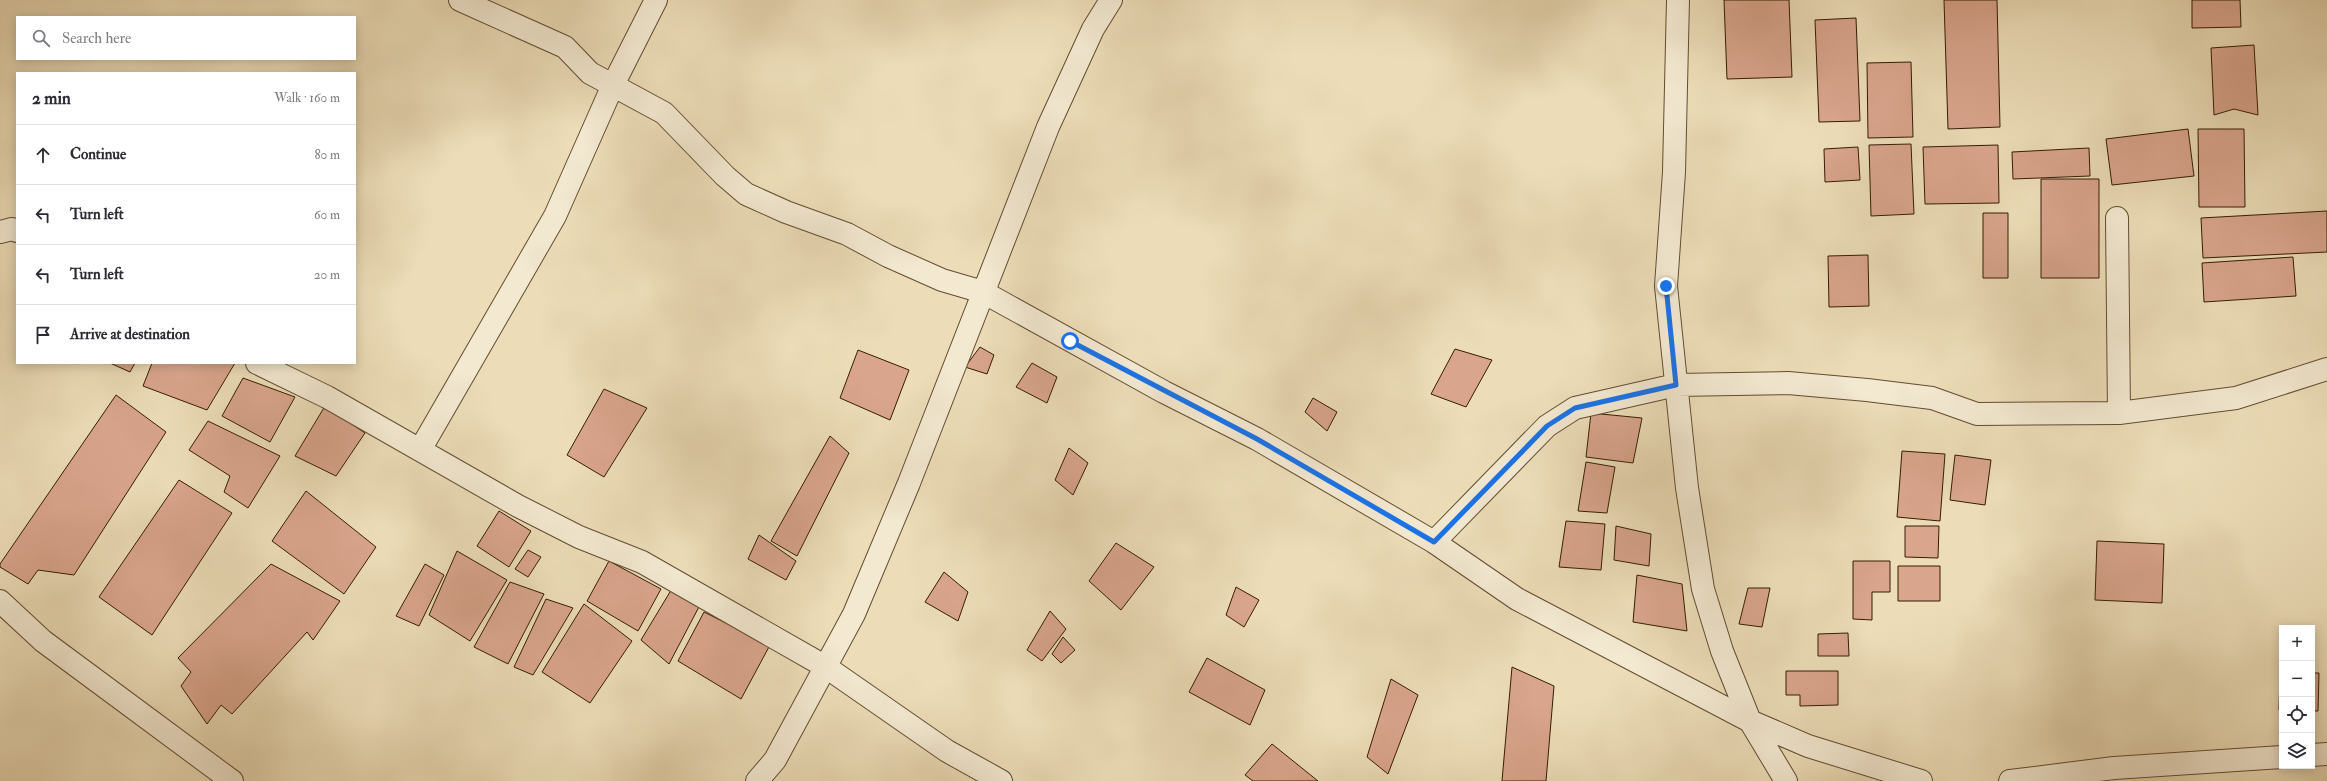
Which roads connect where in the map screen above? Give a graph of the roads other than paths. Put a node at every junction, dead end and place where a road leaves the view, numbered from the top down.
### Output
1 (460, 0) edge
2 (656, 0) edge
3 (1111, 0) edge
4 (1678, 0) edge
5 (613, 85) junction
6 (2117, 218) dead end
7 (16, 231) edge
8 (0, 232) edge
9 (983, 292) junction
10 (259, 364) edge
11 (2327, 369) edge
12 (1676, 385) junction
13 (2119, 413) junction
14 (420, 450) junction
15 (1434, 542) junction
16 (0, 601) edge
17 (826, 668) junction
18 (1750, 721) junction
19 (2327, 754) edge
20 (2315, 755) edge
21 (2279, 757) edge
22 (232, 781) edge
23 (757, 781) edge
24 (1001, 781) edge
25 (1786, 781) edge
26 (1922, 781) edge
27 (2010, 781) edge

1 - 5 street
2 - 5 street
3 - 9 street
4 - 12 street
5 - 9 street
5 - 14 street
6 - 13 street
7 - 8 street
9 - 15 street
9 - 17 street
10 - 14 street
11 - 13 street
12 - 13 street
12 - 15 street
12 - 18 street
14 - 17 street
15 - 18 street
16 - 22 street
17 - 23 street
17 - 24 street
18 - 25 street
18 - 26 street
19 - 20 street
21 - 27 street

